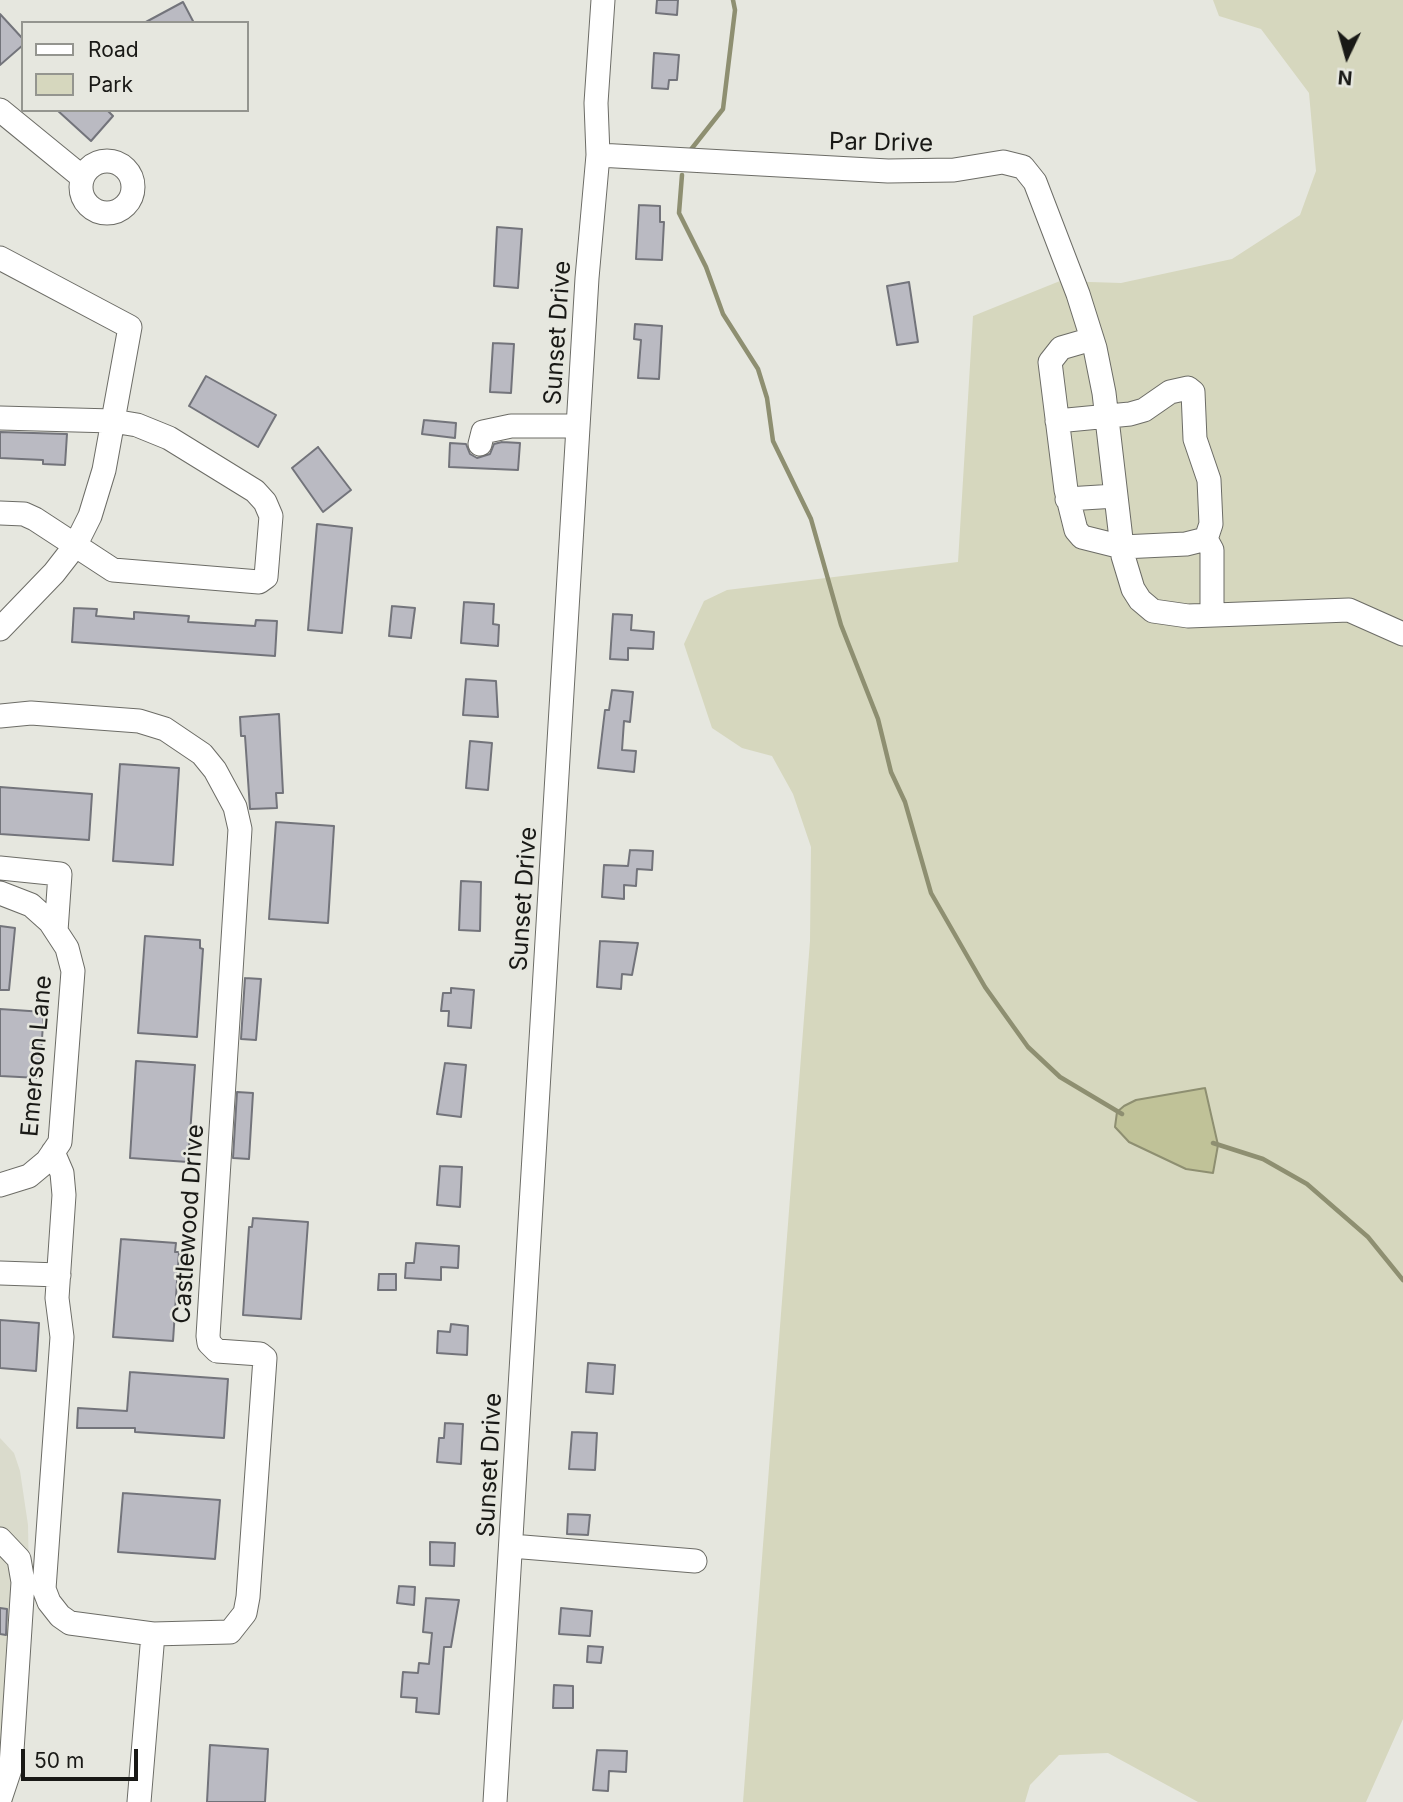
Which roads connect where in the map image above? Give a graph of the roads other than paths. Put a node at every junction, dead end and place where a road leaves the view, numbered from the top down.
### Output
1 (603, 0) edge
2 (0, 110) edge
3 (598, 155) junction
4 (82, 177) dead end
5 (0, 258) edge
6 (1092, 339) junction
7 (1107, 417) junction
8 (0, 418) edge
9 (113, 421) junction
10 (1057, 421) junction
11 (578, 426) junction
12 (480, 444) dead end
13 (1115, 496) junction
14 (1067, 499) junction
15 (0, 513) edge
16 (1206, 539) junction
17 (75, 546) junction
18 (1122, 547) junction
19 (1212, 614) junction
20 (0, 629) edge
21 (1403, 634) edge
22 (0, 700) edge
23 (31, 713) junction
24 (0, 716) edge
25 (0, 868) edge
26 (0, 893) edge
27 (57, 931) junction
28 (53, 1152) junction
29 (0, 1185) edge
30 (0, 1273) edge
31 (59, 1275) junction
32 (0, 1539) edge
33 (511, 1546) junction
34 (695, 1561) dead end
35 (153, 1634) junction
36 (0, 1799) edge
37 (139, 1802) edge
38 (495, 1802) edge

1 - 3 street, Sunset Drive
2 - 4 street
3 - 6 street, Par Drive
3 - 11 street, Sunset Drive
5 - 9 street
6 - 7 street
6 - 10 street
7 - 10 street
7 - 13 street
7 - 16 street
8 - 9 street
9 - 17 street
9 - 17 street
10 - 14 street
11 - 12 street
11 - 33 street, Sunset Drive
13 - 14 street
13 - 18 street
14 - 18 street
15 - 17 street
16 - 18 street
16 - 19 street
17 - 20 street
18 - 19 street
19 - 21 street
22 - 23 street, Castlewood Drive
23 - 24 street, Castlewood Drive
23 - 35 street, Castlewood Drive
25 - 27 street
26 - 27 street, Emerson Lane
27 - 28 street, Emerson Lane
28 - 29 street, Emerson Lane
28 - 31 street
30 - 31 street
31 - 35 street
32 - 36 street
33 - 34 street
33 - 38 street, Sunset Drive
35 - 37 street

